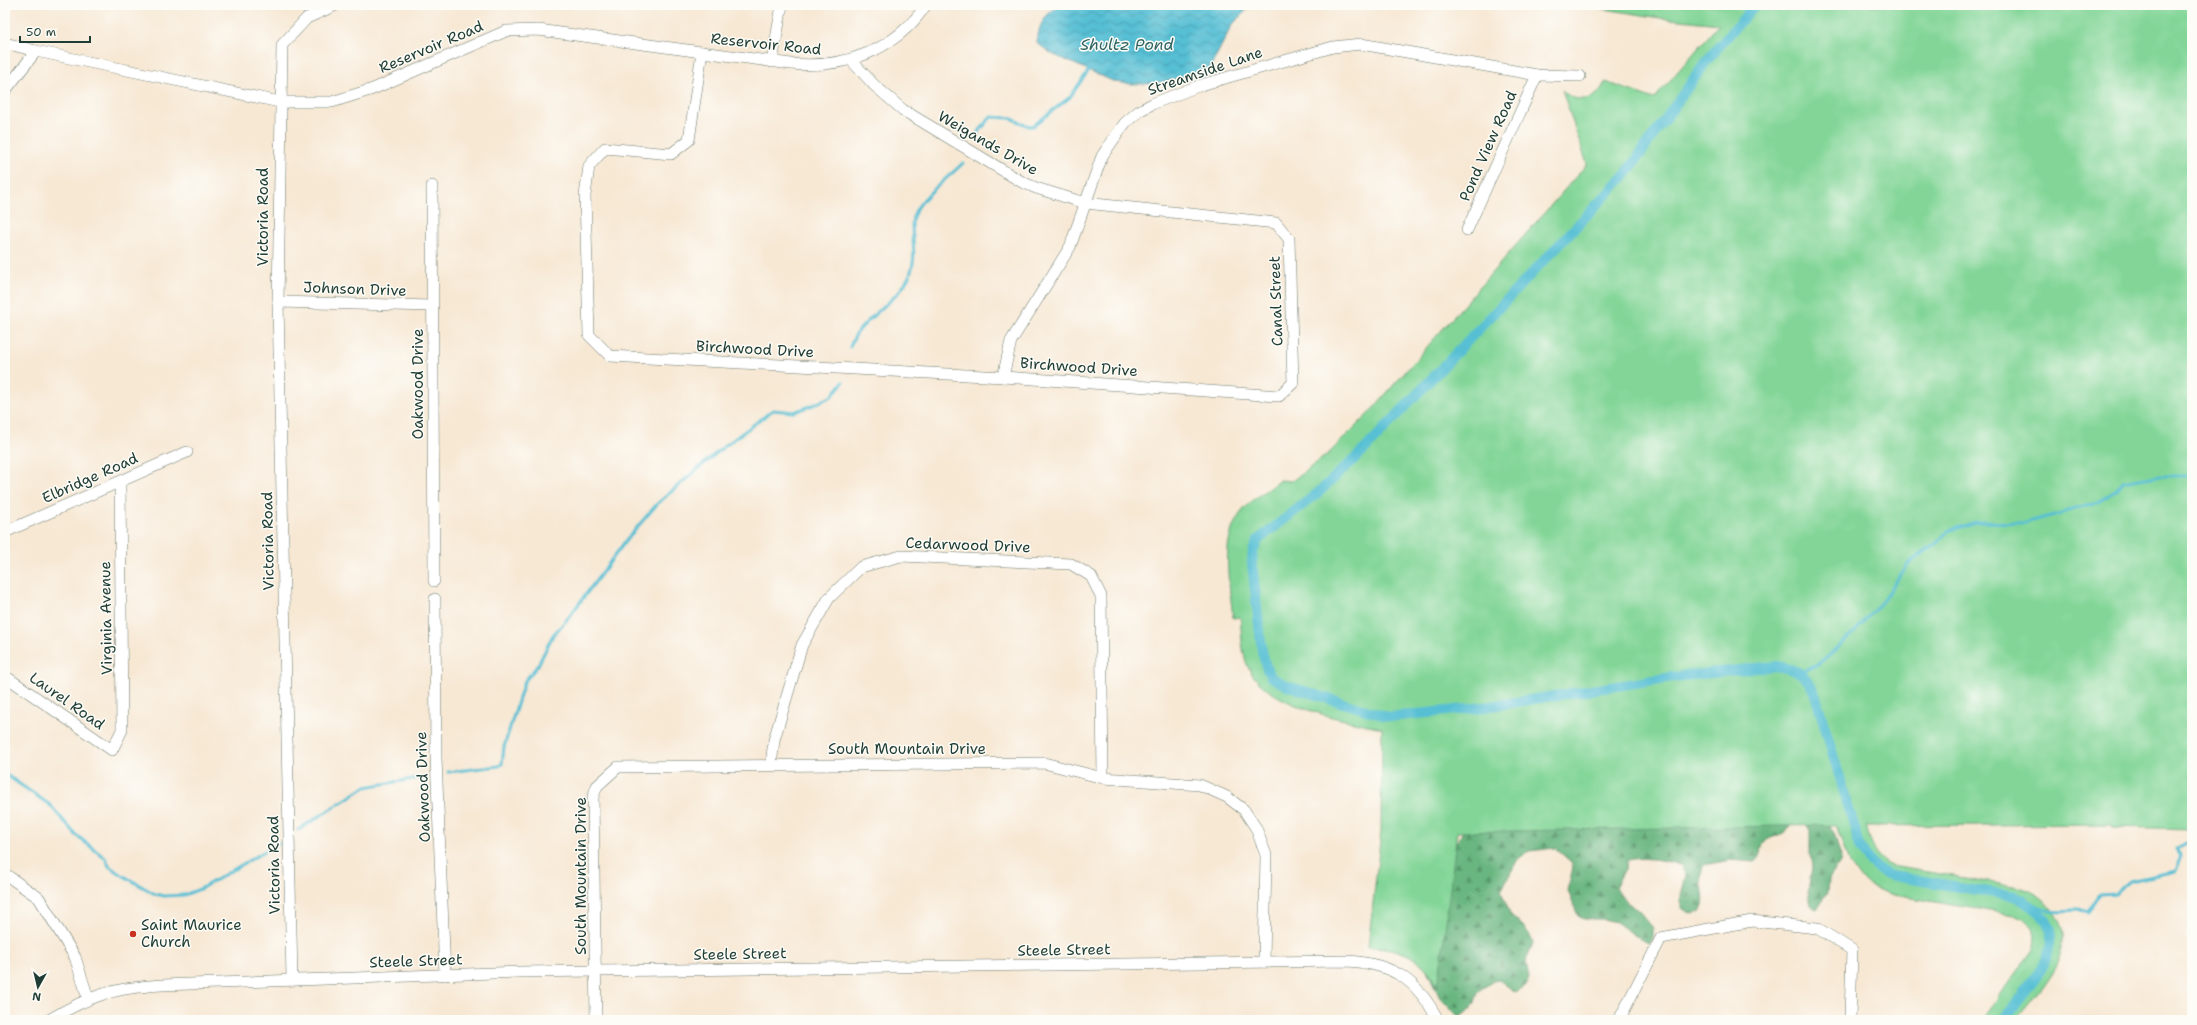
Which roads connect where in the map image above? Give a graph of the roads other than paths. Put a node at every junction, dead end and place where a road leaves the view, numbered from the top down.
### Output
1 (336, 5) edge
2 (782, 5) edge
3 (924, 6) edge
4 (5, 43) edge
5 (36, 51) junction
6 (702, 52) junction
7 (851, 60) junction
8 (772, 62) junction
9 (1537, 75) junction
10 (1580, 76) dead end
11 (5, 91) edge
12 (280, 102) junction
13 (432, 186) dead end
14 (1085, 203) junction
15 (1276, 223) joint
16 (1467, 230) dead end
17 (278, 302) junction
18 (432, 306) junction
19 (1003, 377) junction
20 (1293, 383) joint
21 (187, 452) dead end
22 (120, 482) junction
23 (5, 532) edge
24 (434, 581) dead end
25 (434, 599) dead end
26 (5, 676) edge
27 (112, 750) joint
28 (772, 765) junction
29 (1103, 778) junction
30 (5, 874) edge
31 (1264, 962) junction
32 (596, 971) junction
33 (445, 975) junction
34 (292, 980) junction
35 (88, 998) junction
36 (49, 1020) edge
37 (596, 1020) edge
38 (1438, 1020) edge
39 (1619, 1020) edge
40 (1850, 1020) edge

1 - 12 street, Victoria Road
2 - 8 street
3 - 7 street, Reservoir Road
4 - 5 street, Reservoir Road
5 - 11 street
5 - 12 street, Reservoir Road
6 - 8 street, Reservoir Road
6 - 12 street, Reservoir Road
6 - 19 street, Birchwood Drive
7 - 8 street, Reservoir Road
7 - 14 street, Weigands Drive
9 - 10 street, Streamside Lane
9 - 14 street, Streamside Lane
9 - 16 street, Pond View Road
12 - 17 street, Victoria Road
13 - 18 street, Oakwood Drive
14 - 15 street, Weigands Drive
14 - 19 street, Streamside Lane
15 - 20 street, Canal Street
17 - 18 street, Johnson Drive
17 - 34 street, Victoria Road
18 - 24 street, Oakwood Drive
19 - 20 street, Birchwood Drive
21 - 22 street, Elbridge Road
22 - 23 street, Elbridge Road
22 - 27 street, Virginia Avenue
25 - 33 street, Oakwood Drive
26 - 27 street, Laurel Road
28 - 29 street, South Mountain Drive
28 - 29 street, Cedarwood Drive
28 - 32 street, South Mountain Drive
29 - 31 street, South Mountain Drive
30 - 35 street
31 - 32 street, Steele Street
31 - 38 street, Steele Street
32 - 33 street, Steele Street
32 - 37 street, South Mountain Drive
33 - 34 street, Steele Street
34 - 35 street, Steele Street
35 - 36 street, Steele Street
39 - 40 street

